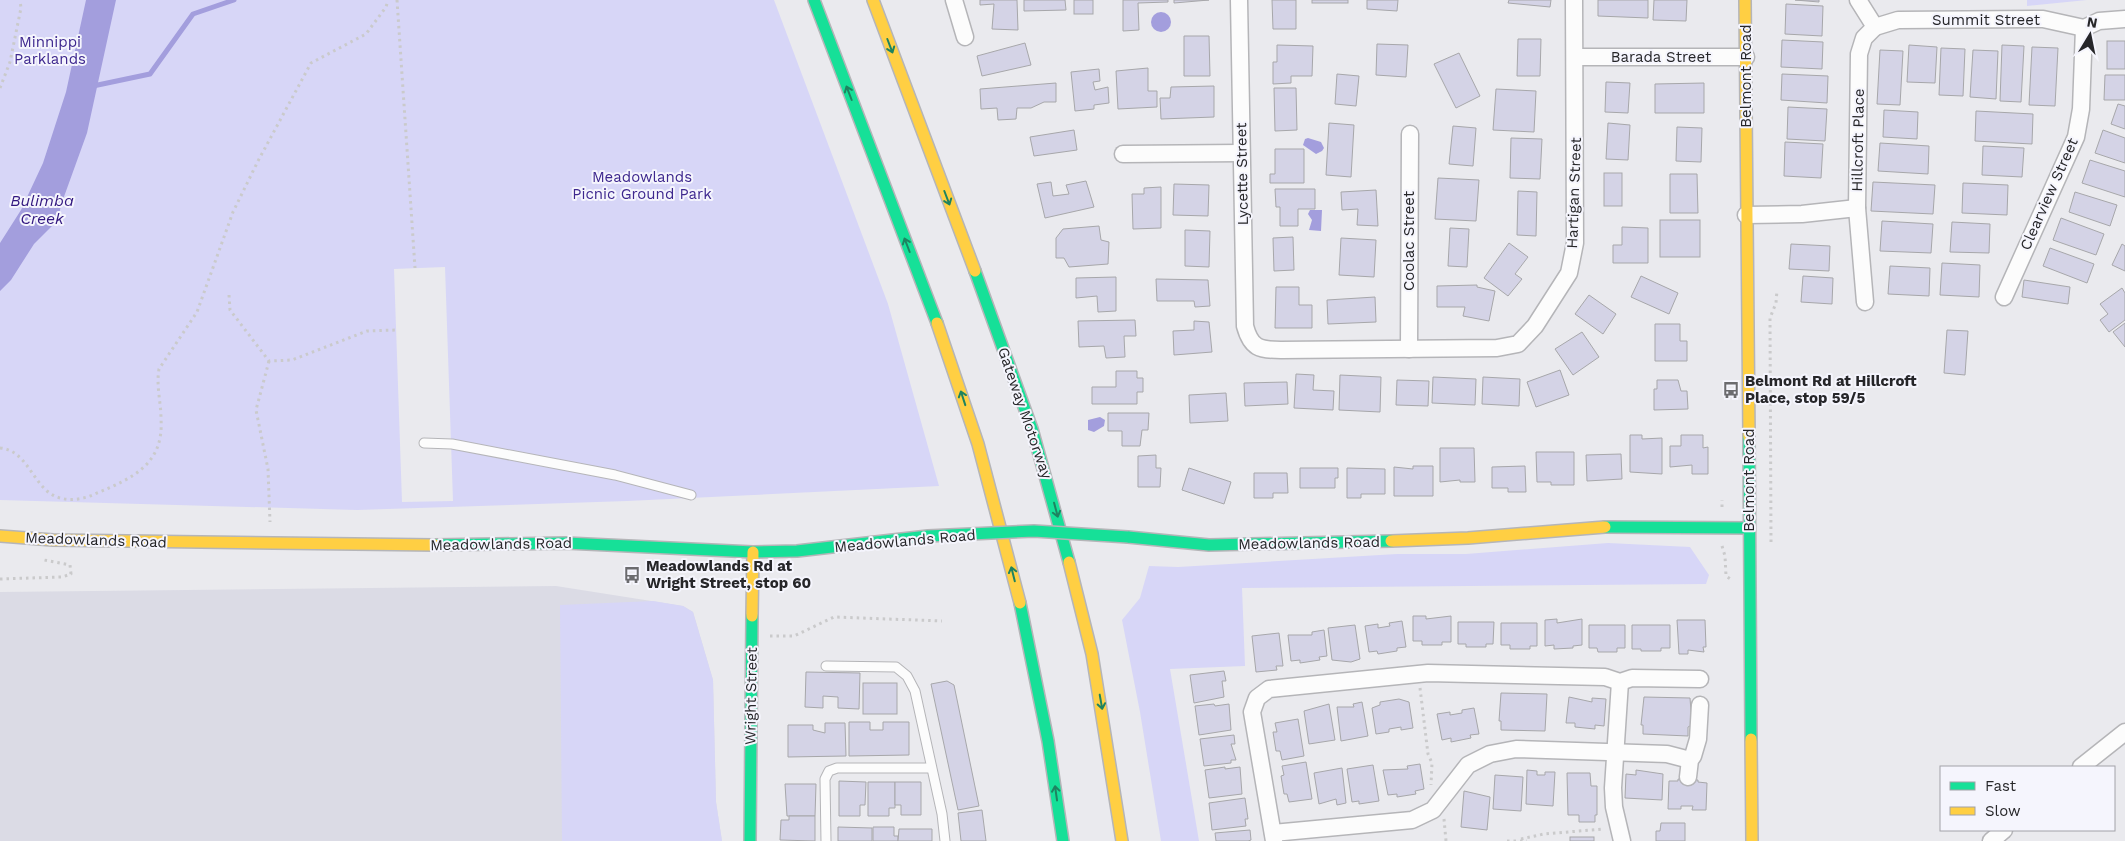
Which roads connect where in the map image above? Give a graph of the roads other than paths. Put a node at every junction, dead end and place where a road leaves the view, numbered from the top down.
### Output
1 (814, 0) edge
2 (873, 0) edge
3 (954, 0) edge
4 (1239, 0) edge
5 (1574, 0) edge
6 (1745, 0) edge
7 (1858, 0) edge
8 (2125, 19) edge
9 (1875, 26) junction
10 (2084, 28) junction
11 (965, 37) dead end
12 (1746, 57) junction
13 (1576, 58) junction
14 (1410, 134) dead end
15 (1241, 152) junction
16 (1123, 154) dead end
17 (1857, 208) junction
18 (1746, 215) junction
19 (2004, 297) dead end
20 (1865, 302) dead end
21 (1255, 346) joint
22 (1409, 349) junction
23 (424, 443) dead end
24 (691, 495) dead end
25 (1749, 528) junction
26 (0, 536) edge
27 (753, 552) junction
28 (826, 666) dead end
29 (1700, 680) dead end
30 (1620, 682) junction
31 (1700, 705) dead end
32 (2125, 732) edge
33 (1615, 753) junction
34 (1690, 760) junction
35 (2082, 766) edge
36 (931, 768) junction
37 (1688, 777) dead end
38 (2003, 831) edge
39 (1620, 834) edge
40 (1273, 837) edge
41 (750, 841) edge
42 (826, 841) edge
43 (945, 841) edge
44 (1063, 841) edge
45 (1122, 841) edge
46 (1752, 841) edge
47 (1991, 841) edge

44 -> 1 main road
2 -> 45 main road, Gateway Motorway
3 - 11 street
4 - 15 street, Lycette Street
5 - 13 street, Hartigan Street
6 - 12 main road, Belmont Road
7 - 9 street
8 - 10 street
9 - 10 street, Summit Street
9 - 17 street, Hillcroft Place
10 - 19 street, Clearview Street
12 - 13 street, Barada Street
12 - 18 main road, Belmont Road
13 - 22 street, Hartigan Street
14 - 22 street, Coolac Street
15 - 16 street
15 - 21 street, Lycette Street
17 - 18 street, Hillcroft Place
17 - 20 street
18 - 25 main road, Belmont Road
21 - 22 street, Hartigan Street
23 - 24 lane
25 - 27 main road, Meadowlands Road, bridge
25 - 46 main road, Belmont Road
26 - 27 main road, Meadowlands Road
27 - 41 main road, Wright Street
28 - 36 lane
29 - 30 street
30 - 33 street
30 - 40 street
31 - 34 street
32 - 35 street
33 - 34 street
33 - 39 street
33 - 40 street
34 - 37 street
36 - 42 lane
36 - 43 lane
38 - 47 street

